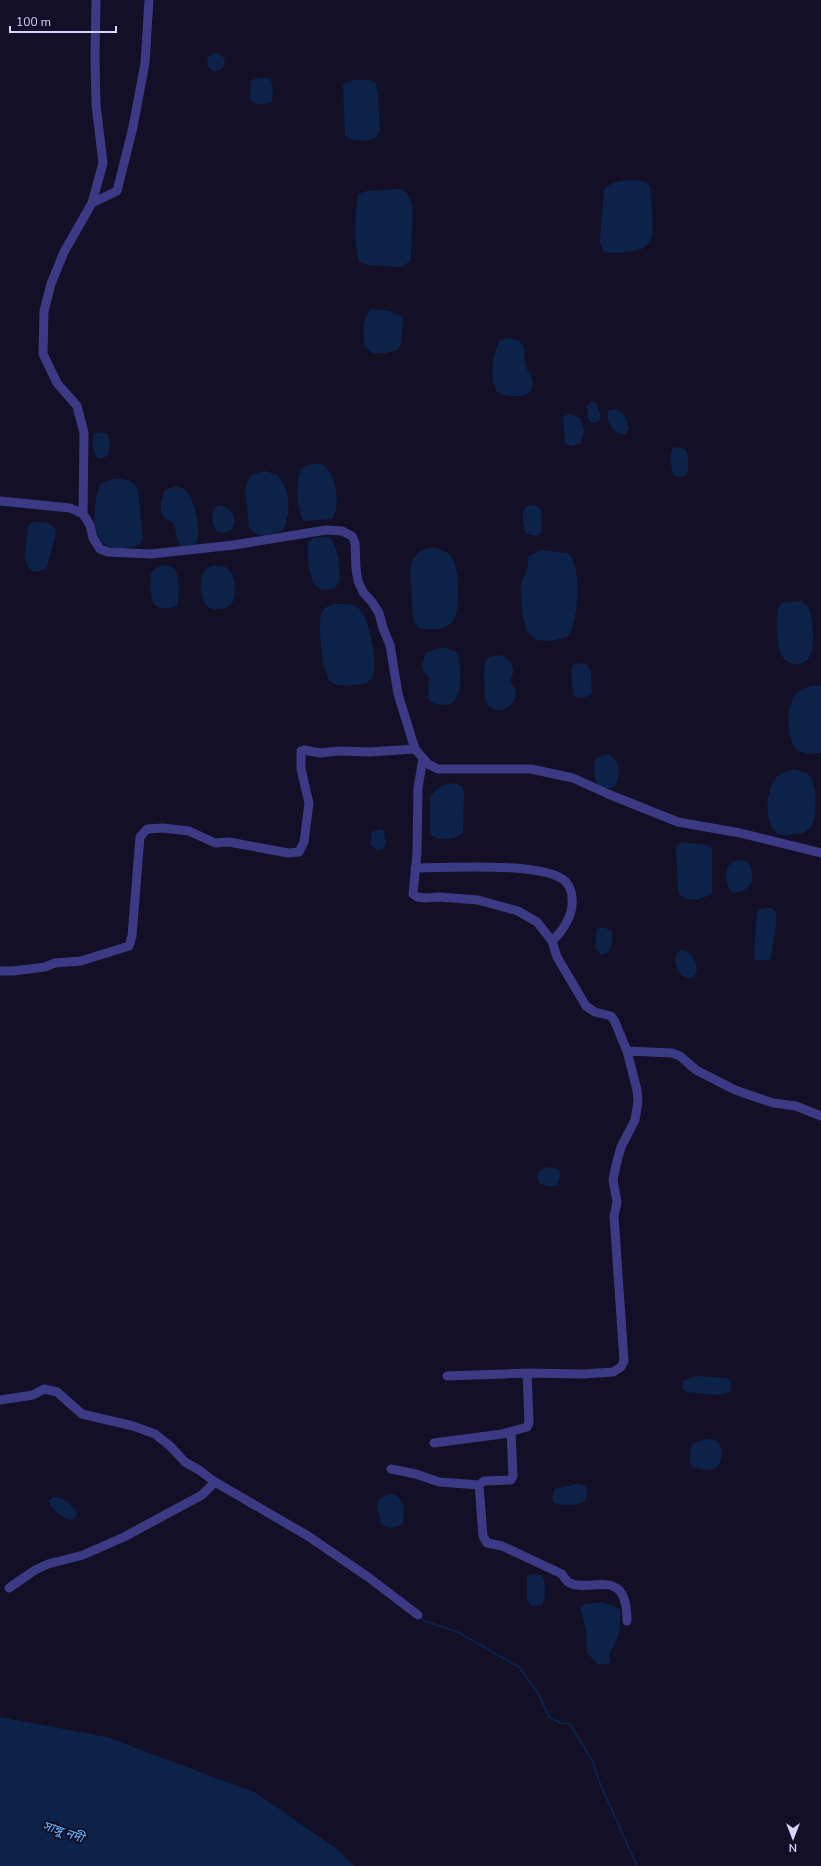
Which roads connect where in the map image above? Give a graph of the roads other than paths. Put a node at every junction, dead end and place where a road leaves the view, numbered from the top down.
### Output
1 (96, 0) edge
2 (149, 0) edge
3 (92, 204) junction
4 (0, 501) edge
5 (83, 514) junction
6 (415, 749) junction
7 (423, 758) junction
8 (821, 853) edge
9 (415, 868) junction
10 (552, 941) junction
11 (0, 971) edge
12 (627, 1051) junction
13 (821, 1116) edge
14 (527, 1373) junction
15 (447, 1376) dead end
16 (0, 1400) edge
17 (512, 1432) junction
18 (434, 1443) dead end
19 (391, 1469) dead end
20 (215, 1482) junction
21 (479, 1486) junction
22 (9, 1588) dead end
23 (418, 1615) dead end
24 (628, 1621) dead end

1 - 3 street
2 - 3 street
3 - 5 street
4 - 5 street
5 - 6 street
6 - 7 street
6 - 11 street
7 - 8 street
7 - 9 street
9 - 10 street
9 - 10 street
10 - 12 street
12 - 13 street
12 - 14 street
14 - 15 street
14 - 17 street
16 - 20 street
17 - 18 street
17 - 21 street
19 - 21 street
20 - 22 street
20 - 23 street
21 - 24 street

